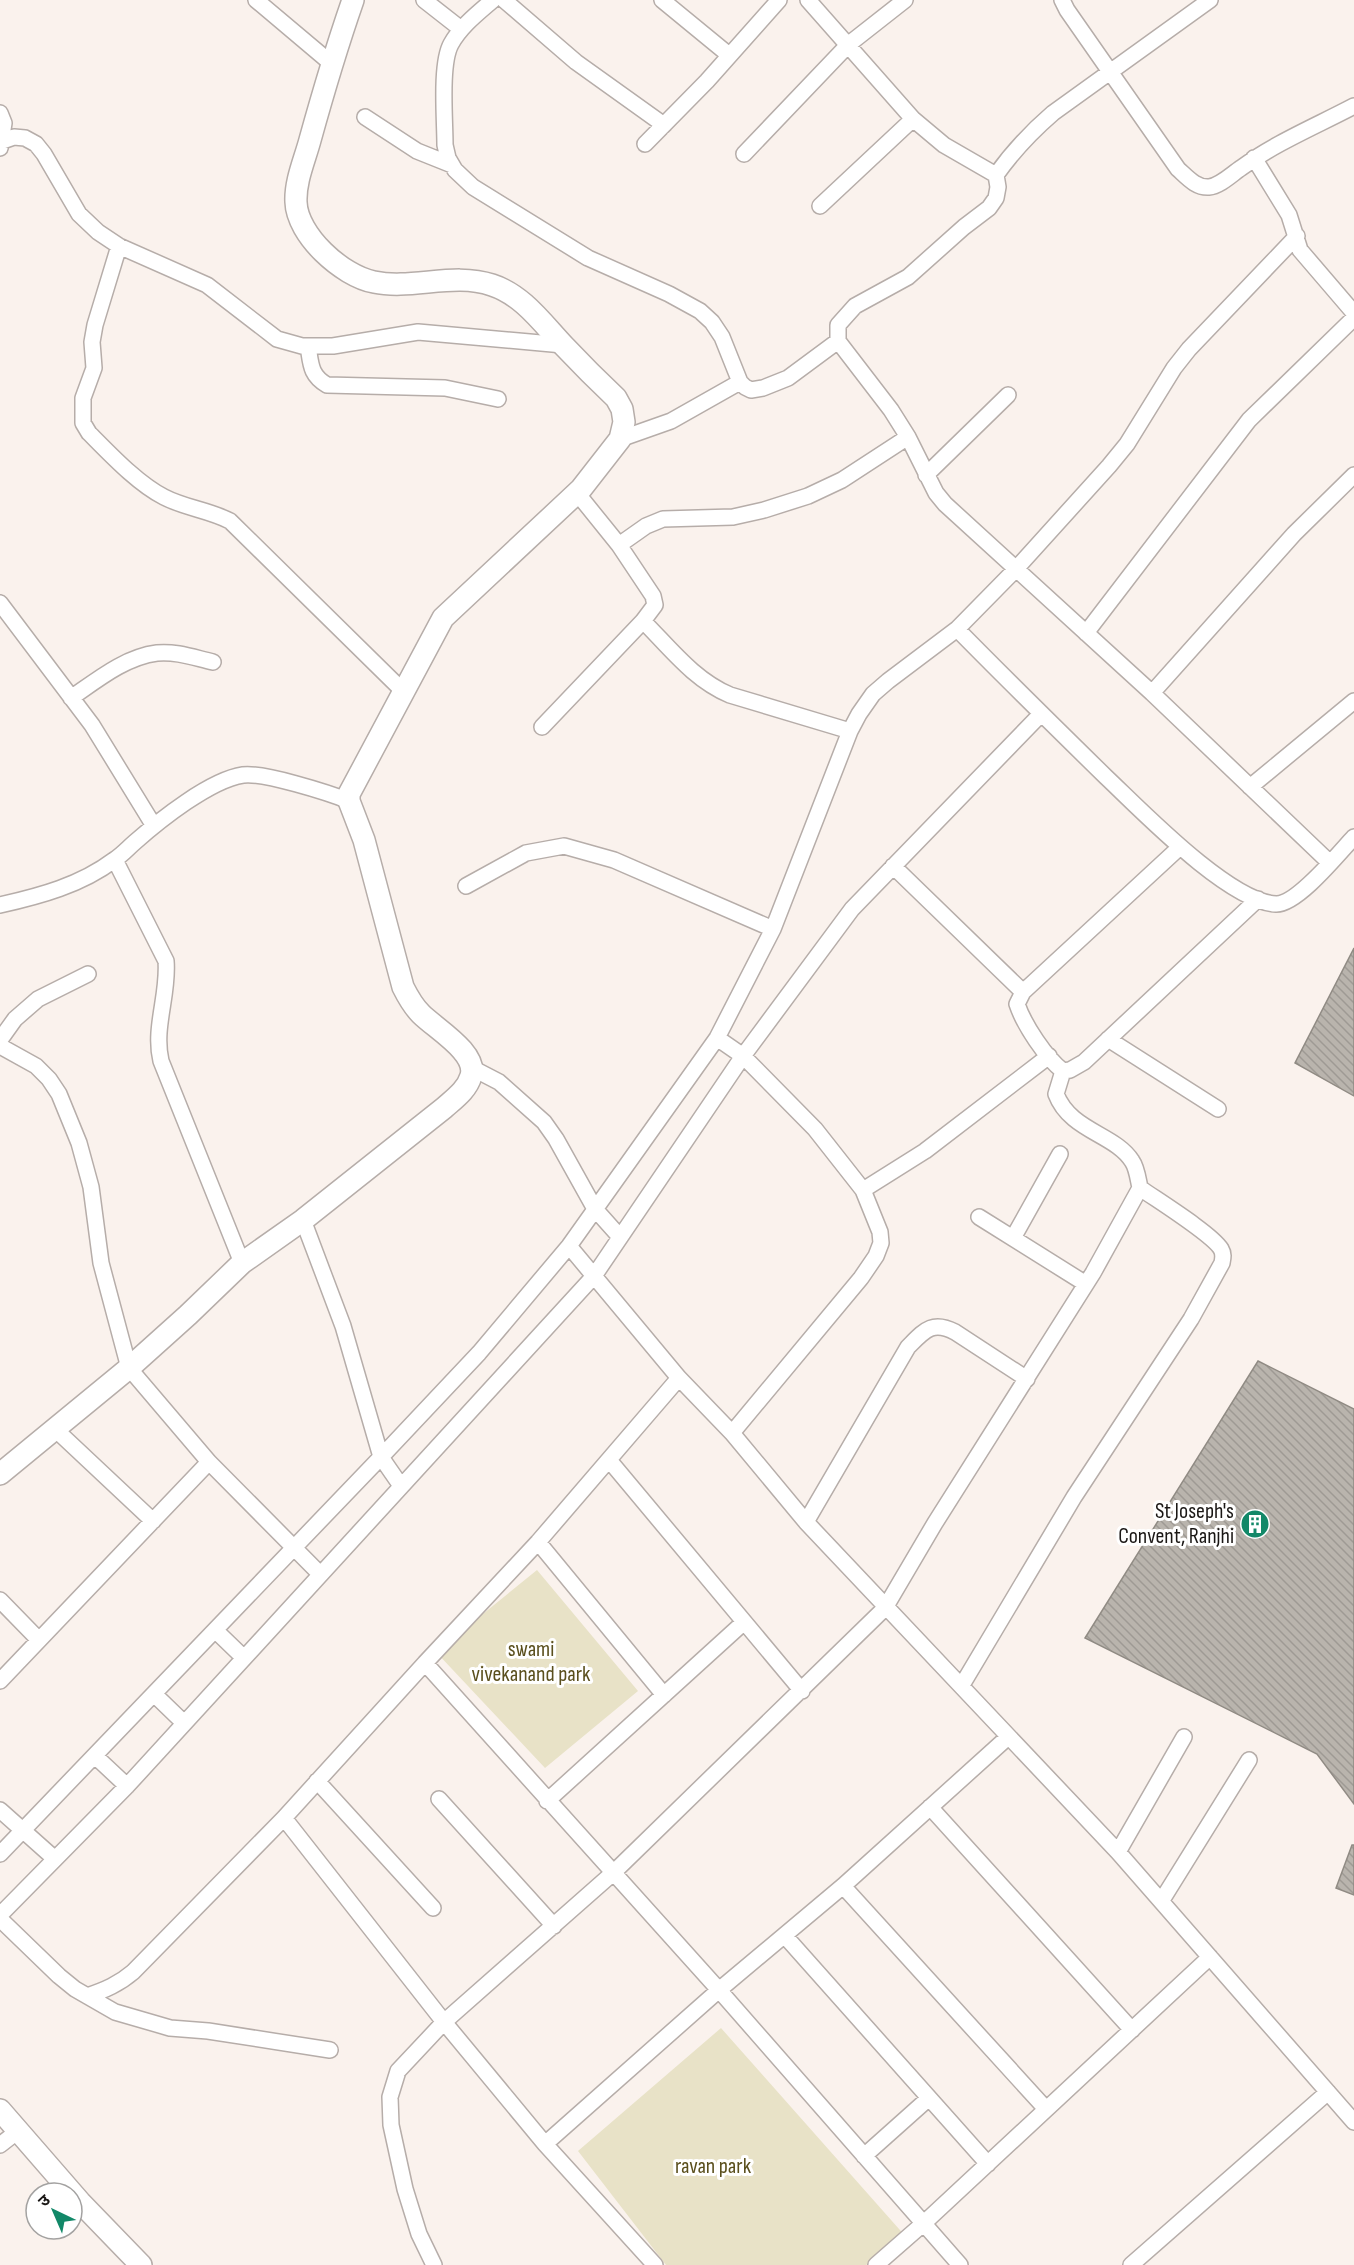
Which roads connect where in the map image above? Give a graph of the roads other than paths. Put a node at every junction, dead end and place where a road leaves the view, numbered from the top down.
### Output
1 (256, 0) edge
2 (352, 0) edge
3 (424, 0) edge
4 (493, 0) edge
5 (504, 0) edge
6 (662, 0) edge
7 (779, 0) edge
8 (808, 0) edge
9 (905, 0) edge
10 (1062, 0) edge
11 (1210, 0) edge
12 (461, 29) junction
13 (849, 44) junction
14 (729, 55) junction
15 (332, 64) junction
16 (1111, 71) junction
17 (1354, 106) edge
18 (0, 113) edge
19 (365, 117) dead end
20 (913, 119) junction
21 (664, 125) junction
22 (0, 144) edge
23 (645, 144) dead end
24 (744, 154) dead end
25 (1254, 158) junction
26 (452, 165) junction
27 (996, 175) junction
28 (820, 206) dead end
29 (1297, 236) junction
30 (119, 246) junction
31 (1354, 313) edge
32 (1354, 318) edge
33 (838, 341) junction
34 (563, 345) junction
35 (308, 346) junction
36 (740, 382) junction
37 (1008, 395) dead end
38 (498, 399) dead end
39 (908, 437) junction
40 (620, 439) junction
41 (1354, 474) edge
42 (926, 475) junction
43 (583, 486) junction
44 (619, 545) junction
45 (1015, 570) junction
46 (0, 603) edge
47 (643, 621) junction
48 (957, 629) junction
49 (1086, 633) junction
50 (213, 662) dead end
51 (404, 692) junction
52 (1152, 693) junction
53 (71, 698) junction
54 (1354, 701) edge
55 (1041, 714) junction
56 (542, 727) dead end
57 (850, 731) junction
58 (1250, 787) junction
59 (349, 801) junction
60 (154, 826) junction
61 (1354, 837) edge
62 (1180, 847) junction
63 (115, 860) junction
64 (1330, 863) junction
65 (893, 866) junction
66 (466, 886) dead end
67 (1258, 899) junction
68 (0, 905) edge
69 (773, 929) junction
70 (88, 974) dead end
71 (1023, 992) junction
72 (717, 1038) junction
73 (1108, 1039) junction
74 (0, 1040) edge
75 (0, 1046) edge
76 (743, 1056) junction
77 (1049, 1056) junction
78 (472, 1068) junction
79 (1063, 1071) junction
80 (1218, 1109) dead end
81 (1060, 1154) dead end
82 (1140, 1188) junction
83 (863, 1190) junction
84 (595, 1209) junction
85 (979, 1216) dead end
86 (303, 1220) junction
87 (620, 1237) junction
88 (1013, 1238) junction
89 (568, 1246) junction
90 (242, 1263) junction
91 (594, 1276) junction
92 (1086, 1284) junction
93 (129, 1368) junction
94 (679, 1378) junction
95 (1027, 1379) junction
96 (55, 1429) junction
97 (732, 1433) junction
98 (381, 1457) junction
99 (609, 1460) junction
100 (209, 1462) junction
101 (0, 1474) edge
102 (401, 1486) junction
103 (153, 1521) junction
104 (806, 1522) junction
105 (537, 1542) junction
106 (294, 1548) junction
107 (320, 1574) junction
108 (0, 1600) edge
109 (885, 1608) junction
110 (743, 1623) junction
111 (215, 1630) junction
112 (38, 1639) junction
113 (243, 1658) junction
114 (425, 1663) junction
115 (0, 1681) edge
116 (962, 1685) junction
117 (802, 1691) junction
118 (154, 1694) junction
119 (664, 1695) junction
120 (184, 1723) junction
121 (1008, 1737) junction
122 (1184, 1737) dead end
123 (95, 1756) junction
124 (1249, 1760) dead end
125 (317, 1781) junction
126 (127, 1786) junction
127 (439, 1799) dead end
128 (547, 1801) junction
129 (930, 1807) junction
130 (0, 1810) edge
131 (284, 1818) junction
132 (23, 1831) junction
133 (1118, 1852) junction
134 (0, 1854) edge
135 (55, 1859) junction
136 (613, 1873) junction
137 (843, 1886) junction
138 (1162, 1900) junction
139 (433, 1908) dead end
140 (0, 1917) edge
141 (554, 1926) junction
142 (785, 1936) junction
143 (1210, 1957) junction
144 (719, 1990) junction
145 (87, 1996) junction
146 (444, 2022) junction
147 (1132, 2030) junction
148 (330, 2050) dead end
149 (1328, 2092) junction
150 (929, 2098) junction
151 (1046, 2109) junction
152 (0, 2110) edge
153 (1354, 2122) edge
154 (18, 2131) junction
155 (544, 2144) junction
156 (0, 2145) edge
157 (864, 2156) junction
158 (988, 2164) junction
159 (924, 2223) junction
160 (141, 2265) edge
161 (434, 2265) edge
162 (655, 2265) edge
163 (876, 2265) edge
164 (960, 2265) edge
165 (1131, 2265) edge

1 - 15 street
2 - 15 street
3 - 12 street
4 - 12 street
5 - 21 street
6 - 14 street
7 - 14 street
8 - 13 street
9 - 13 street
10 - 16 street
11 - 16 street
12 - 26 street
13 - 20 street
13 - 24 street
14 - 21 street
15 - 34 street
16 - 25 street
16 - 27 street
17 - 25 street
18 - 22 street
19 - 26 street
20 - 27 street
20 - 28 street
21 - 23 street
22 - 30 street
25 - 29 street
26 - 36 street
27 - 33 street
29 - 31 street
29 - 45 street
30 - 35 street
30 - 51 street
32 - 49 street
33 - 36 street
33 - 39 street
34 - 35 street
34 - 40 street
35 - 38 street
36 - 40 street
37 - 42 street
39 - 42 street
39 - 44 street
40 - 43 street
41 - 52 street
42 - 45 street
43 - 44 street
43 - 51 street
44 - 47 street
45 - 48 street
45 - 49 street
46 - 53 street
47 - 56 street
47 - 57 street
48 - 55 street
48 - 57 street
49 - 52 street
50 - 53 street
51 - 59 street
52 - 58 street
53 - 60 street
54 - 58 street
55 - 62 street
55 - 65 street
57 - 69 street
58 - 64 street
59 - 60 street
59 - 78 street
60 - 63 street
61 - 64 street
62 - 67 street
62 - 71 street
63 - 68 street
63 - 90 street
64 - 67 street
65 - 71 street
65 - 76 street
66 - 69 street
67 - 73 street
69 - 72 street
70 - 74 street
71 - 77 street
72 - 76 street
72 - 84 street
73 - 79 street
73 - 80 street
75 - 93 street
76 - 83 street
76 - 87 street
77 - 79 street
77 - 83 street
78 - 84 street
78 - 86 street
79 - 82 street
81 - 88 street
82 - 92 street
82 - 116 street
83 - 97 street
84 - 87 street
84 - 89 street
85 - 88 street
86 - 90 street
86 - 98 street
87 - 91 street
88 - 92 street
89 - 91 street
89 - 98 street
90 - 93 street
91 - 94 street
91 - 102 street
92 - 95 street
93 - 96 street
93 - 100 street
94 - 97 street
94 - 99 street
95 - 104 street
95 - 109 street
96 - 101 street
96 - 103 street
97 - 104 street
98 - 102 street
98 - 106 street
99 - 105 street
99 - 110 street
100 - 103 street
100 - 106 street
102 - 107 street
103 - 112 street
104 - 109 street
105 - 114 street
105 - 119 street
106 - 107 street
106 - 111 street
107 - 113 street
108 - 112 street
109 - 116 street
109 - 117 street
110 - 117 street
110 - 119 street
111 - 113 street
111 - 118 street
112 - 115 street
113 - 120 street
114 - 125 street
114 - 128 street
116 - 121 street
117 - 136 street
118 - 120 street
118 - 123 street
119 - 128 street
120 - 126 street
121 - 129 street
121 - 133 street
122 - 133 street
123 - 126 street
123 - 132 street
124 - 138 street
125 - 131 street
125 - 139 street
126 - 135 street
127 - 141 street
128 - 136 street
129 - 137 street
129 - 147 street
130 - 132 street
131 - 145 street
131 - 146 street
132 - 134 street
132 - 135 street
133 - 138 street
135 - 140 street
136 - 141 street
136 - 144 street
137 - 142 street
137 - 151 street
138 - 143 street
140 - 145 street
141 - 146 street
142 - 144 street
142 - 150 street
143 - 147 street
143 - 149 street
144 - 155 street
144 - 157 street
145 - 148 street
146 - 155 street
146 - 161 street
147 - 151 street
149 - 153 street
149 - 165 street
150 - 157 street
150 - 158 street
151 - 158 street
152 - 154 street
154 - 156 street
154 - 160 street
155 - 162 street
157 - 159 street
158 - 159 street
159 - 163 street
159 - 164 street

